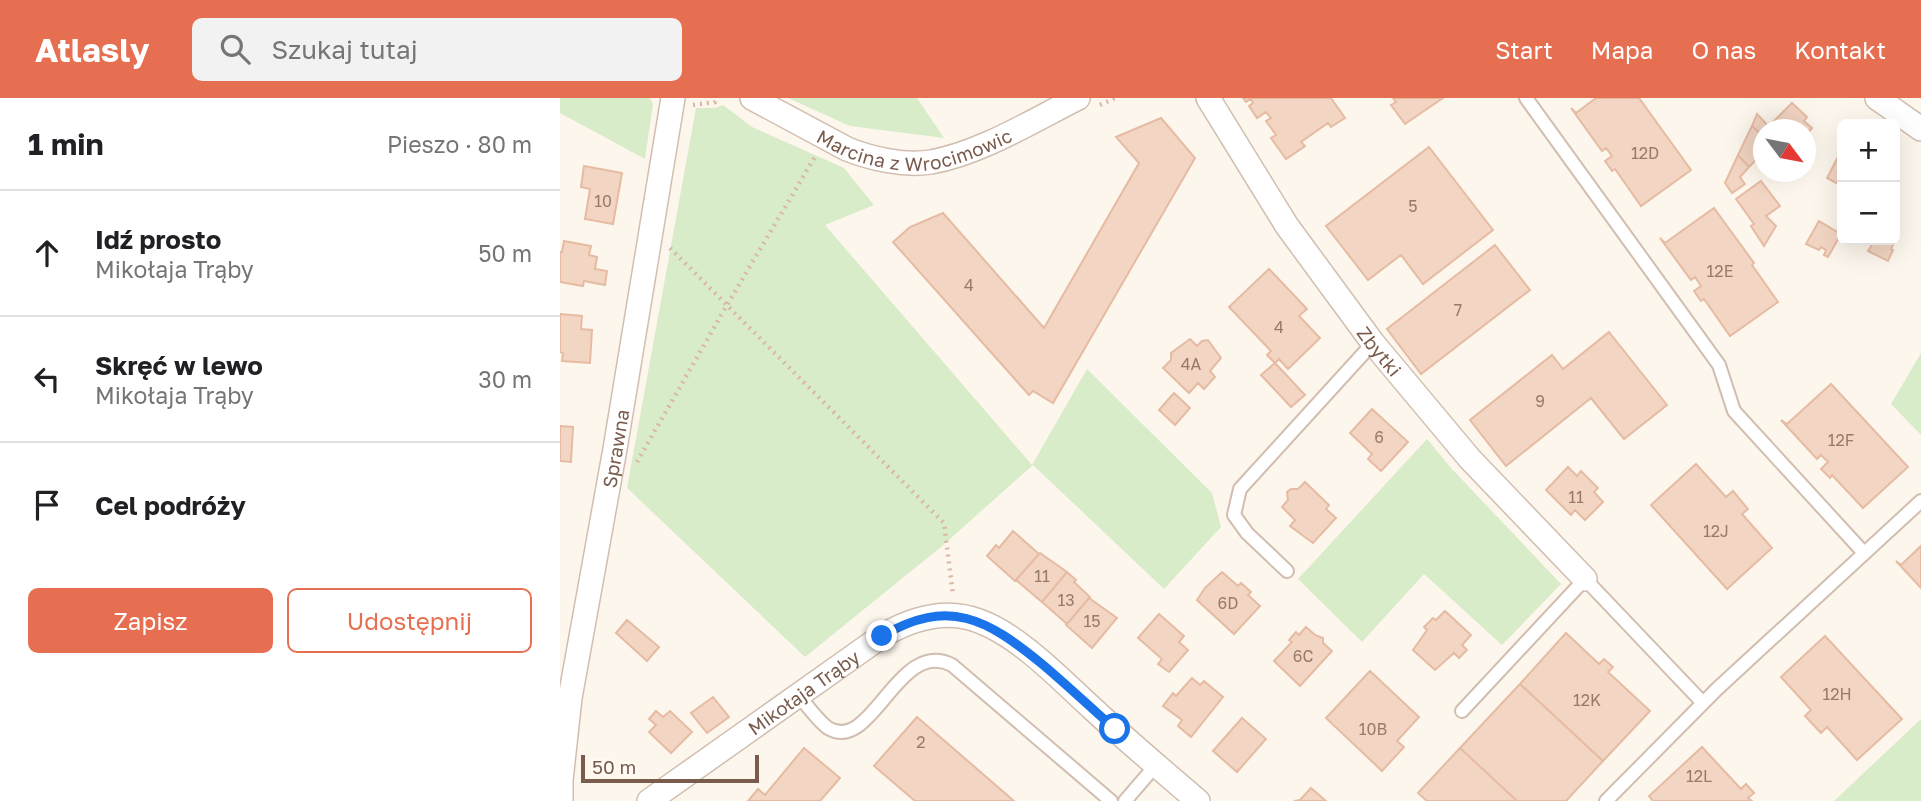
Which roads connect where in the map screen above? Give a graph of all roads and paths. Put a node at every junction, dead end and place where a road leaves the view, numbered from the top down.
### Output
1 (673, 98) edge
2 (752, 98) edge
3 (1079, 98) edge
4 (1208, 98) edge
5 (1526, 98) edge
6 (1877, 98) edge
7 (1921, 129) edge
8 (825, 139) junction
9 (664, 242) dead end
10 (727, 305) junction
11 (1373, 343) junction
12 (631, 472) dead end
13 (1921, 501) edge
14 (1864, 553) junction
15 (1287, 571) dead end
16 (1584, 579) junction
17 (956, 617) junction
18 (798, 695) junction
19 (565, 699) edge
20 (1703, 703) junction
21 (1462, 710) dead end
22 (1156, 765) junction
23 (561, 801) edge
24 (649, 801) edge
25 (1111, 801) edge
26 (1125, 801) edge
27 (1198, 801) edge
28 (1606, 801) edge

1 - 19 street, Sprawna
2 - 8 street, Marcina z Wrocimowic
3 - 8 street, Marcina z Wrocimowic
4 - 11 street, Zbytki
5 - 14 lane
6 - 7 street
8 - 10 path
9 - 10 path
10 - 12 path
10 - 17 path
11 - 15 lane
11 - 16 street, Zbytki
13 - 14 lane
14 - 20 lane
16 - 20 lane
16 - 21 lane
17 - 18 street, Mikołaja Trąby
17 - 22 street, Mikołaja Trąby
18 - 24 street, Mikołaja Trąby
18 - 25 lane
19 - 23 street, Sprawna
20 - 28 lane
22 - 26 lane
22 - 27 street, Mikołaja Trąby

